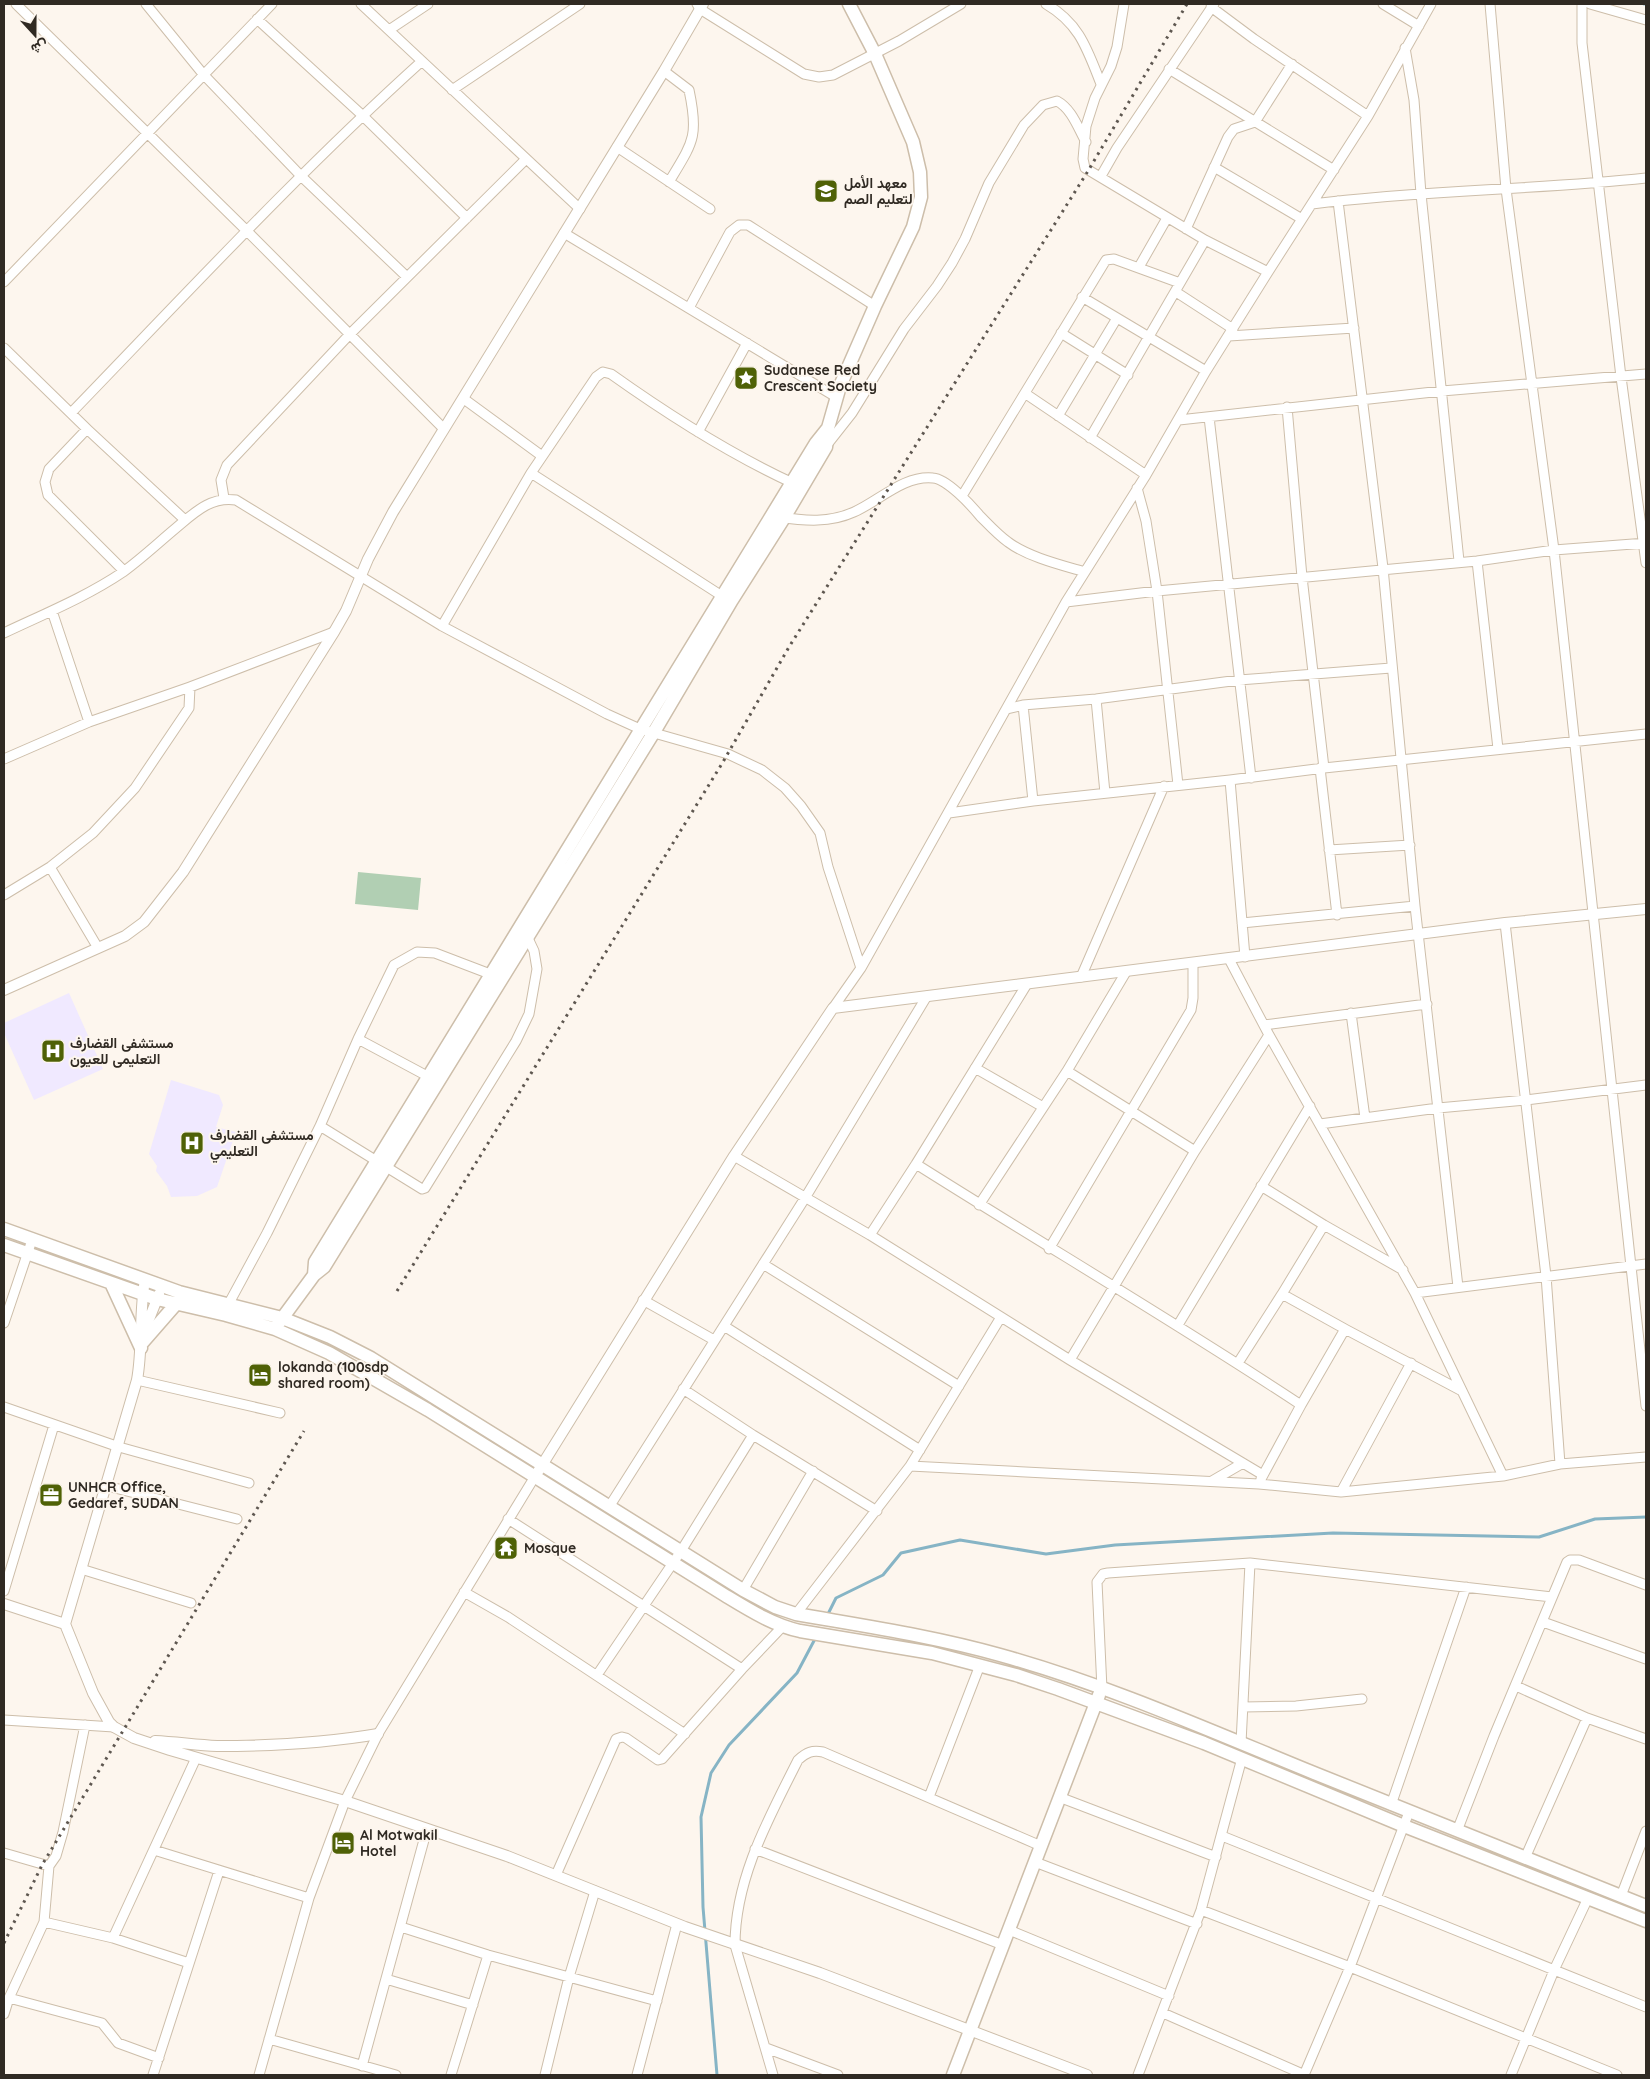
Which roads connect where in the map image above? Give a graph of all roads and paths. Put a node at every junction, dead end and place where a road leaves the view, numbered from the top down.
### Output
1 (16, 4) edge
2 (146, 4) edge
3 (272, 4) edge
4 (361, 4) edge
5 (428, 4) edge
6 (580, 4) edge
7 (849, 4) edge
8 (961, 4) edge
9 (1046, 4) edge
10 (1124, 4) edge
11 (1383, 4) edge
12 (1431, 4) edge
13 (1490, 4) edge
14 (1582, 4) edge
15 (1590, 4) edge
16 (700, 5) edge
17 (1212, 5) edge
18 (257, 19) junction
19 (1646, 20) edge
20 (1419, 26) junction
21 (389, 30) junction
22 (1405, 48) junction
23 (875, 54) junction
24 (422, 61) junction
25 (1292, 64) junction
26 (1169, 69) junction
27 (664, 71) junction
28 (203, 74) junction
29 (1101, 84) junction
30 (452, 90) junction
31 (362, 115) junction
32 (1368, 116) junction
33 (1255, 122) junction
34 (148, 133) junction
35 (1086, 142) junction
36 (617, 147) junction
37 (526, 159) junction
38 (1214, 167) junction
39 (1334, 170) junction
40 (301, 176) junction
41 (1101, 176) junction
42 (1646, 178) edge
43 (669, 182) junction
44 (1598, 183) junction
45 (1506, 189) junction
46 (1421, 194) junction
47 (1338, 200) junction
48 (1312, 204) junction
49 (580, 209) junction
50 (710, 209) dead end
51 (467, 218) junction
52 (1167, 218) junction
53 (1302, 219) junction
54 (1186, 229) junction
55 (247, 230) junction
56 (564, 233) junction
57 (1205, 240) junction
58 (1139, 267) junction
59 (1268, 272) junction
60 (407, 277) junction
61 (4, 282) edge
62 (1178, 288) junction
63 (1082, 297) junction
64 (875, 306) junction
65 (689, 308) junction
66 (1117, 318) junction
67 (1354, 328) junction
68 (1061, 333) junction
69 (1231, 333) junction
70 (350, 334) junction
71 (1149, 338) junction
72 (747, 343) junction
73 (4, 348) edge
74 (1095, 356) junction
75 (1206, 372) junction
76 (1646, 374) edge
77 (1128, 375) junction
78 (1621, 377) junction
79 (1531, 383) junction
80 (1442, 391) junction
81 (1026, 394) junction
82 (836, 397) junction
83 (464, 399) junction
84 (1363, 400) junction
85 (1287, 408) junction
86 (71, 413) junction
87 (1058, 416) junction
88 (1209, 417) junction
89 (1179, 420) junction
90 (828, 428) junction
91 (87, 429) junction
92 (444, 429) junction
93 (698, 432) junction
94 (1090, 438) junction
95 (826, 447) junction
96 (542, 456) junction
97 (531, 473) junction
98 (1146, 476) junction
99 (797, 485) junction
100 (1137, 488) junction
101 (962, 496) junction
102 (224, 498) junction
103 (778, 517) junction
104 (185, 520) junction
105 (1645, 543) edge
106 (1554, 550) junction
107 (1477, 561) junction
108 (1459, 562) junction
109 (1646, 564) edge
110 (1383, 568) junction
111 (124, 571) junction
112 (1085, 572) junction
113 (360, 575) junction
114 (1302, 577) junction
115 (1229, 585) junction
116 (1157, 590) junction
117 (722, 596) junction
118 (1066, 602) junction
119 (52, 610) junction
120 (442, 626) junction
121 (334, 632) junction
122 (4, 633) edge
123 (1392, 668) junction
124 (1312, 675) junction
125 (1239, 680) junction
126 (190, 687) junction
127 (1169, 688) junction
128 (1096, 698) junction
129 (1023, 705) junction
130 (1007, 709) junction
131 (89, 722) junction
132 (640, 728) junction
133 (654, 732) junction
134 (1646, 734) edge
135 (1575, 742) junction
136 (1498, 749) junction
137 (4, 759) edge
138 (1402, 760) junction
139 (1322, 768) junction
140 (1251, 778) junction
141 (1230, 780) junction
142 (1178, 785) junction
143 (1164, 786) junction
144 (1105, 793) junction
145 (1033, 801) junction
146 (949, 813) junction
147 (1410, 845) junction
148 (1329, 850) junction
149 (50, 867) junction
150 (4, 895) edge
151 (1416, 906) junction
152 (1646, 909) edge
153 (1337, 915) junction
154 (1593, 915) junction
155 (1505, 923) junction
156 (1242, 924) junction
157 (519, 927) junction
158 (1419, 934) junction
159 (529, 937) junction
160 (98, 948) junction
161 (1245, 957) junction
162 (1229, 959) junction
163 (1193, 963) junction
164 (861, 968) junction
165 (1126, 972) junction
166 (490, 974) junction
167 (1081, 977) junction
168 (1027, 984) junction
169 (4, 990) edge
170 (927, 996) junction
171 (1427, 1004) junction
172 (833, 1008) junction
173 (1351, 1013) junction
174 (1264, 1025) junction
175 (1269, 1035) junction
176 (358, 1039) junction
177 (975, 1068) junction
178 (1067, 1071) junction
179 (429, 1077) junction
180 (1646, 1085) edge
181 (1613, 1088) junction
182 (1526, 1100) junction
183 (1310, 1106) junction
184 (1043, 1107) junction
185 (1438, 1108) junction
186 (1131, 1111) junction
187 (1365, 1118) junction
188 (1320, 1124) junction
189 (320, 1126) junction
190 (1195, 1151) junction
191 (734, 1156) junction
192 (382, 1163) junction
193 (916, 1164) junction
194 (1261, 1186) junction
195 (805, 1198) junction
196 (979, 1204) junction
197 (1324, 1225) junction
198 (4, 1230) edge
199 (870, 1235) junction
200 (32, 1240) junction
201 (4, 1246) edge
202 (1049, 1248) junction
203 (27, 1253) junction
204 (763, 1264) junction
205 (1646, 1264) edge
206 (1632, 1266) junction
207 (1403, 1270) junction
208 (1546, 1276) junction
209 (145, 1280) junction
210 (111, 1283) junction
211 (161, 1286) junction
212 (1112, 1286) junction
213 (1458, 1287) junction
214 (1415, 1293) junction
215 (142, 1294) junction
216 (1282, 1294) junction
217 (158, 1299) junction
218 (643, 1300) junction
219 (176, 1304) junction
220 (228, 1305) junction
221 (1001, 1317) junction
222 (282, 1318) junction
223 (4, 1323) edge
224 (1178, 1325) junction
225 (724, 1326) junction
226 (275, 1329) junction
227 (1346, 1329) junction
228 (714, 1340) junction
229 (142, 1343) junction
230 (1070, 1360) junction
231 (1238, 1363) junction
232 (1411, 1363) junction
233 (386, 1367) junction
234 (137, 1380) junction
235 (377, 1380) junction
236 (959, 1386) junction
237 (683, 1390) junction
238 (1460, 1390) junction
239 (1301, 1404) junction
240 (1646, 1406) edge
241 (4, 1407) edge
242 (280, 1413) dead end
243 (54, 1425) junction
244 (753, 1435) junction
245 (119, 1447) junction
246 (920, 1450) junction
247 (1646, 1457) edge
248 (1242, 1462) junction
249 (1560, 1464) junction
250 (542, 1465) junction
251 (910, 1466) junction
252 (813, 1471) junction
253 (1263, 1475) junction
254 (1503, 1476) junction
255 (534, 1478) junction
256 (1212, 1481) junction
257 (249, 1483) dead end
258 (1259, 1484) junction
259 (107, 1486) junction
260 (1341, 1492) junction
261 (609, 1507) junction
262 (877, 1511) junction
263 (237, 1519) dead end
264 (508, 1519) junction
265 (681, 1551) junction
266 (672, 1563) junction
267 (1250, 1564) junction
268 (81, 1569) junction
269 (1646, 1585) edge
270 (1466, 1587) junction
271 (743, 1590) junction
272 (4, 1591) edge
273 (464, 1592) junction
274 (1552, 1597) junction
275 (191, 1603) dead end
276 (4, 1604) edge
277 (644, 1607) junction
278 (796, 1614) junction
279 (1543, 1622) junction
280 (64, 1624) junction
281 (783, 1626) junction
282 (1646, 1659) edge
283 (980, 1665) junction
284 (742, 1668) junction
285 (597, 1675) junction
286 (1516, 1686) junction
287 (1102, 1688) junction
288 (1362, 1698) dead end
289 (1096, 1702) junction
290 (1243, 1707) junction
291 (1587, 1718) junction
292 (4, 1720) edge
293 (85, 1725) junction
294 (114, 1727) junction
295 (378, 1734) junction
296 (684, 1734) junction
297 (1646, 1739) edge
298 (147, 1741) junction
299 (1241, 1743) junction
300 (196, 1758) junction
301 (1242, 1758) junction
302 (928, 1797) junction
303 (1060, 1797) junction
304 (345, 1801) junction
305 (1391, 1805) junction
306 (1409, 1812) junction
307 (1404, 1826) junction
308 (427, 1829) junction
309 (1458, 1831) junction
310 (1646, 1831) edge
311 (1222, 1836) junction
312 (1041, 1846) junction
313 (755, 1849) junction
314 (154, 1850) junction
315 (4, 1852) edge
316 (1216, 1857) junction
317 (1525, 1858) junction
318 (1034, 1862) junction
319 (49, 1866) junction
320 (219, 1871) junction
321 (556, 1875) junction
322 (595, 1892) junction
323 (1621, 1896) junction
324 (1377, 1897) junction
325 (310, 1898) junction
326 (1588, 1898) junction
327 (1646, 1906) edge
328 (1202, 1910) junction
329 (1646, 1920) edge
330 (44, 1922) junction
331 (1197, 1924) junction
332 (681, 1925) junction
333 (401, 1927) junction
334 (1009, 1930) junction
335 (113, 1938) junction
336 (735, 1945) junction
337 (1003, 1945) junction
338 (488, 1954) junction
339 (189, 1963) junction
340 (1350, 1967) junction
341 (1555, 1968) junction
342 (569, 1977) junction
343 (386, 1979) junction
344 (1169, 1996) junction
345 (9, 1998) junction
346 (657, 2001) junction
347 (472, 2005) junction
348 (1646, 2007) edge
349 (1162, 2013) junction
350 (4, 2014) edge
351 (971, 2031) junction
352 (1527, 2038) junction
353 (269, 2039) junction
354 (766, 2048) junction
355 (159, 2058) junction
356 (362, 2066) junction
357 (153, 2075) edge
358 (259, 2075) edge
359 (396, 2075) edge
360 (451, 2075) edge
361 (545, 2075) edge
362 (637, 2075) edge
363 (773, 2075) edge
364 (838, 2075) edge
365 (953, 2075) edge
366 (1087, 2075) edge
367 (1138, 2075) edge
368 (1304, 2075) edge
369 (1511, 2075) edge
370 (1617, 2075) edge

1 - 34 street
2 - 28 street
3 - 18 street
4 - 21 street
5 - 21 street
6 - 30 street
7 - 23 main road
8 - 23 street
9 - 29 street
10 - 29 street
11 - 20 street
12 - 20 street
13 - 45 street
14 - 44 street
15 - 19 street
16 - 23 street
16 - 27 street
17 - 25 street
17 - 26 street
18 - 28 street
18 - 31 street
20 - 22 street
21 - 24 street
22 - 32 street
22 - 46 street
23 - 64 main road
24 - 30 street
24 - 31 street
25 - 32 street
25 - 33 street
26 - 33 street
26 - 41 street
27 - 36 street
27 - 43 street
28 - 34 street
28 - 40 street
29 - 35 street
30 - 37 street
31 - 40 street
31 - 51 street
32 - 39 street
33 - 38 street
33 - 39 street
34 - 55 street
34 - 61 street
35 - 41 street
35 - 95 street
36 - 43 street
36 - 49 street
37 - 49 street
37 - 51 street
38 - 53 street
38 - 54 street
39 - 48 street
40 - 55 street
40 - 60 street
41 - 52 street
42 - 44 street
43 - 50 street
44 - 45 street
44 - 78 street
45 - 46 street
45 - 79 street
46 - 47 street
46 - 80 street
47 - 48 street
47 - 67 street
48 - 53 street
49 - 56 street
51 - 60 street
52 - 54 street
52 - 58 street
53 - 59 street
54 - 57 street
55 - 70 street
55 - 86 street
56 - 65 street
56 - 83 street
57 - 59 street
57 - 62 street
58 - 62 street
58 - 63 street
59 - 69 street
60 - 70 street
62 - 69 street
62 - 71 street
63 - 66 street
63 - 68 street
64 - 65 street
64 - 82 main road
65 - 72 street
66 - 71 street
66 - 74 street
67 - 69 street
67 - 84 street
68 - 74 street
68 - 81 street
69 - 75 street
70 - 92 street
70 - 102 street
71 - 75 street
71 - 77 street
72 - 82 street
72 - 93 street
73 - 86 street
74 - 77 street
74 - 87 street
75 - 89 street
76 - 78 street
77 - 94 street
78 - 79 street
78 - 105 street
79 - 80 street
79 - 106 street
80 - 84 street
80 - 108 street
81 - 87 street
81 - 101 street
82 - 90 main road
83 - 92 street
83 - 96 street
84 - 85 street
84 - 110 street
85 - 88 street
85 - 114 street
86 - 91 street
87 - 94 street
88 - 89 street
88 - 115 street
89 - 98 street
90 - 95 main road
90 - 99 main road
91 - 104 street
91 - 111 street
92 - 113 street
93 - 96 street
93 - 99 street
94 - 98 street
95 - 99 main road
96 - 97 street
97 - 117 street
97 - 120 street
98 - 100 street
99 - 103 main road
100 - 112 street
100 - 116 street
101 - 103 street
101 - 112 street
102 - 104 street
102 - 113 street
103 - 117 main road
103 - 133 main road
104 - 111 street
105 - 106 street
105 - 109 street
106 - 107 street
106 - 135 street
107 - 108 street
107 - 136 street
108 - 110 street
110 - 114 street
110 - 123 street
111 - 119 street
112 - 118 street
113 - 120 street
113 - 121 street
114 - 115 street
114 - 124 street
115 - 116 street
115 - 125 street
116 - 118 street
116 - 127 street
117 - 132 main road
118 - 130 street
119 - 122 street
119 - 131 street
120 - 132 street
121 - 126 street
121 - 160 street
123 - 124 street
123 - 138 street
124 - 125 street
124 - 139 street
125 - 127 street
125 - 140 street
126 - 131 street
126 - 149 street
127 - 128 street
127 - 142 street
128 - 129 street
128 - 144 street
129 - 130 street
129 - 145 street
130 - 146 street
131 - 137 street
132 - 133 street
132 - 157 main road
133 - 159 main road
133 - 164 street
134 - 135 street
135 - 136 street
135 - 154 street
136 - 138 street
138 - 139 street
138 - 147 street
139 - 140 street
139 - 148 street
140 - 141 street
141 - 142 street
141 - 156 street
142 - 143 street
143 - 144 street
143 - 167 street
144 - 145 street
145 - 146 street
146 - 164 street
147 - 148 street
147 - 151 street
148 - 153 street
149 - 150 street
149 - 160 street
151 - 153 street
151 - 158 street
152 - 154 street
153 - 156 street
154 - 155 street
154 - 181 street
155 - 158 street
155 - 182 street
156 - 161 street
157 - 159 street
157 - 166 main road
158 - 161 street
158 - 171 street
159 - 192 main road
159 - 192 street
160 - 169 street
161 - 162 street
162 - 163 street
162 - 174 street
163 - 165 street
163 - 186 street
164 - 172 street
165 - 167 street
165 - 178 street
166 - 176 street
166 - 179 main road
167 - 168 street
168 - 170 street
168 - 177 street
170 - 172 street
170 - 195 street
171 - 173 street
171 - 185 street
172 - 191 street
173 - 174 street
173 - 187 street
174 - 175 street
175 - 183 street
175 - 190 street
176 - 179 street
176 - 189 street
177 - 184 street
177 - 193 street
178 - 184 street
178 - 186 street
179 - 192 main road
180 - 181 street
181 - 182 street
181 - 206 street
182 - 185 street
182 - 208 street
183 - 188 street
183 - 194 street
184 - 196 street
185 - 187 street
185 - 213 street
186 - 190 street
186 - 202 street
187 - 188 street
188 - 207 street
189 - 192 street
189 - 220 street
190 - 212 street
191 - 195 street
191 - 218 street
192 - 222 main road
193 - 196 street
193 - 199 street
194 - 197 street
194 - 224 street
195 - 199 street
195 - 204 street
196 - 202 street
197 - 207 street
197 - 216 street
198 - 200 main road
199 - 221 street
200 - 203 street
200 - 209 main road
201 - 203 main road
202 - 212 street
203 - 210 main road
203 - 223 street
204 - 225 street
204 - 236 street
205 - 206 street
206 - 208 street
206 - 240 street
207 - 214 street
208 - 213 street
208 - 249 street
209 - 211 main road
209 - 215 street
210 - 215 main road
210 - 229 main road
211 - 217 street
211 - 220 main road
212 - 224 street
212 - 230 street
213 - 214 street
214 - 238 street
215 - 217 main road
215 - 229 street
216 - 227 street
216 - 231 street
217 - 219 main road
217 - 229 street
218 - 228 street
218 - 250 street
219 - 226 main road
219 - 229 main road
220 - 222 main road
221 - 230 street
221 - 236 street
222 - 226 main road
222 - 233 main road
224 - 231 street
225 - 228 street
225 - 246 street
226 - 235 main road
227 - 232 street
227 - 239 street
228 - 237 street
229 - 234 street
230 - 248 street
231 - 239 street
232 - 238 street
232 - 260 street
233 - 235 main road
233 - 250 main road
234 - 242 street
234 - 245 street
235 - 255 main road
236 - 246 street
237 - 244 street
237 - 261 street
238 - 254 street
239 - 253 street
241 - 243 street
243 - 245 street
243 - 272 street
244 - 252 street
244 - 265 street
245 - 257 street
245 - 259 street
246 - 251 street
247 - 249 street
248 - 253 street
248 - 256 street
249 - 254 street
250 - 255 street
250 - 261 main road
251 - 256 street
251 - 262 street
252 - 262 street
252 - 271 street
253 - 258 street
254 - 260 street
255 - 264 street
255 - 266 main road
256 - 258 street
258 - 260 street
259 - 263 street
259 - 268 street
261 - 265 main road
262 - 278 street
264 - 273 street
264 - 277 street
265 - 266 street
265 - 271 main road
266 - 277 street
266 - 281 main road
267 - 270 street
267 - 287 street
267 - 290 street
268 - 275 street
268 - 280 street
269 - 274 street
270 - 274 street
270 - 305 street
271 - 278 main road
273 - 285 street
273 - 295 street
274 - 279 street
276 - 280 street
277 - 284 street
277 - 285 street
278 - 287 main road
279 - 282 street
279 - 286 street
280 - 294 street
281 - 283 main road
281 - 284 street
283 - 289 main road
283 - 302 street
284 - 296 street
285 - 296 street
286 - 291 street
286 - 309 street
287 - 289 main road
287 - 299 main road
288 - 290 street
289 - 301 main road
289 - 303 main road
290 - 299 street
291 - 297 street
291 - 317 street
292 - 293 street
293 - 294 street
293 - 319 street
294 - 298 street
295 - 298 street
295 - 304 street
296 - 321 street
298 - 300 street
299 - 305 main road
300 - 304 street
300 - 314 street
301 - 307 main road
301 - 311 street
302 - 312 street
302 - 313 street
303 - 312 main road
303 - 316 street
304 - 308 street
304 - 325 street
305 - 306 main road
306 - 307 street
306 - 309 main road
307 - 324 street
307 - 326 main road
308 - 321 street
308 - 333 street
309 - 317 main road
310 - 323 street
311 - 316 street
311 - 324 street
312 - 318 main road
313 - 336 street
313 - 337 street
314 - 320 street
314 - 335 street
315 - 319 street
316 - 328 street
317 - 323 main road
318 - 331 street
318 - 334 main road
319 - 330 street
320 - 325 street
320 - 339 street
321 - 322 street
322 - 332 street
322 - 342 street
323 - 327 main road
324 - 340 street
324 - 341 street
325 - 353 street
326 - 329 main road
326 - 341 street
328 - 331 street
328 - 340 street
330 - 335 street
330 - 345 street
331 - 344 street
332 - 336 street
332 - 346 street
333 - 338 street
333 - 343 street
334 - 337 main road
334 - 344 street
335 - 339 street
336 - 351 street
336 - 354 street
337 - 351 main road
338 - 342 street
338 - 347 street
339 - 355 street
340 - 352 street
340 - 368 street
341 - 348 street
341 - 352 street
342 - 346 street
342 - 361 street
343 - 347 street
343 - 356 street
344 - 349 street
345 - 350 street
345 - 355 street
346 - 362 street
347 - 360 street
349 - 367 street
349 - 368 street
351 - 365 main road
351 - 366 street
352 - 369 street
352 - 370 street
353 - 356 street
353 - 358 street
354 - 363 street
354 - 364 street
355 - 357 street
356 - 359 street

